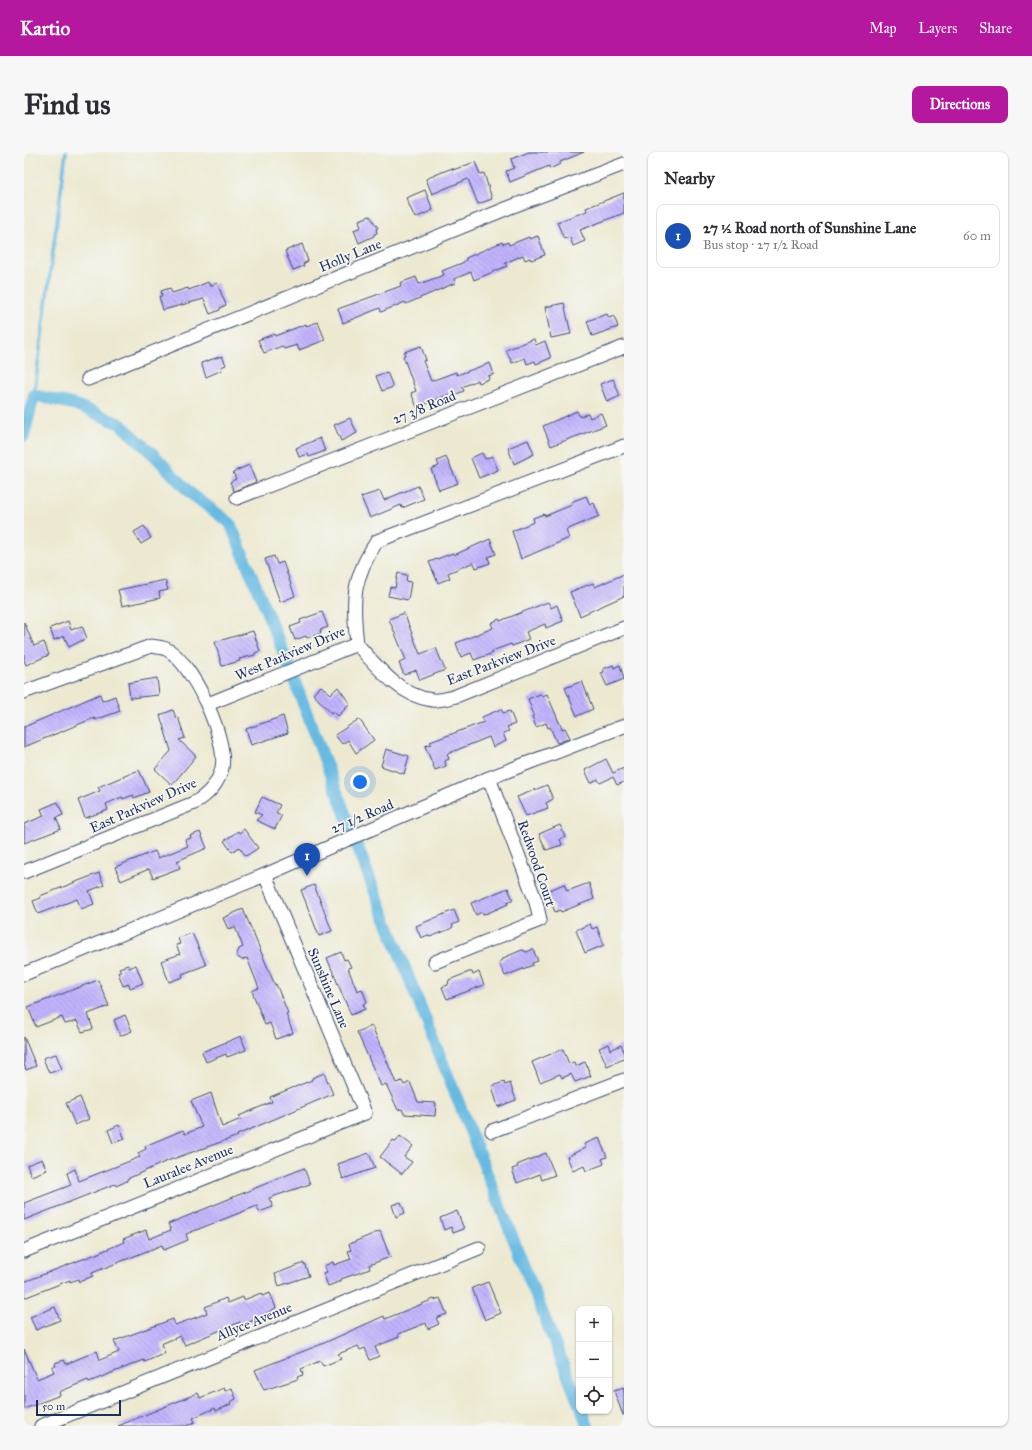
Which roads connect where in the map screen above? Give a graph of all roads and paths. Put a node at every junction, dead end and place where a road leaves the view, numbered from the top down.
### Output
1 (624, 164) edge
2 (624, 347) edge
3 (88, 379) dead end
4 (624, 447) edge
5 (237, 498) dead end
6 (624, 628) edge
7 (357, 644) junction
8 (24, 692) edge
9 (208, 704) junction
10 (624, 726) edge
11 (488, 778) junction
12 (24, 872) edge
13 (265, 875) junction
14 (434, 962) dead end
15 (24, 974) edge
16 (624, 1080) edge
17 (365, 1113) joint
18 (492, 1131) dead end
19 (478, 1248) dead end
20 (24, 1251) edge
21 (41, 1426) edge

1 - 3 street, Holly Lane
2 - 5 street, 27 3/8 Road
4 - 7 street, West Parkview Drive
6 - 7 street, East Parkview Drive
7 - 9 street, West Parkview Drive
8 - 9 street
9 - 12 street, East Parkview Drive
10 - 11 street, 27 1/2 Road
11 - 13 street, 27 1/2 Road
11 - 14 street, Redwood Court
13 - 15 street, 27 1/2 Road
13 - 17 street, Sunshine Lane
16 - 18 street
17 - 20 street, Lauralee Avenue
19 - 21 street, Allyce Avenue

